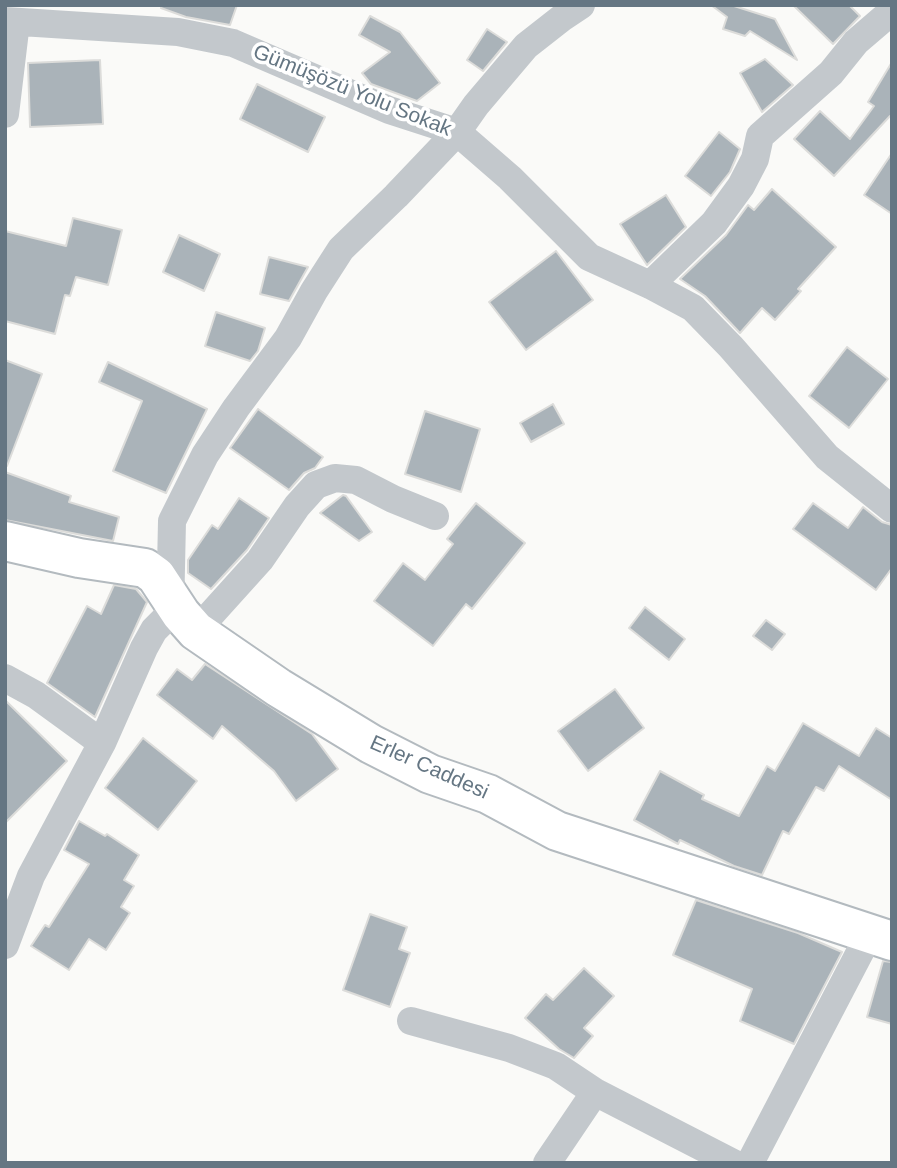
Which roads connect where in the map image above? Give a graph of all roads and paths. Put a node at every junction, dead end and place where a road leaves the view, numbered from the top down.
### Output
1 (581, 5) edge
2 (892, 11) edge
3 (10, 22) edge
4 (5, 114) edge
5 (457, 132) junction
6 (650, 285) junction
7 (892, 509) edge
8 (435, 516) dead end
9 (5, 541) edge
10 (171, 599) junction
11 (196, 631) junction
12 (5, 678) edge
13 (102, 743) junction
14 (881, 937) edge
15 (5, 945) edge
16 (411, 1021) dead end
17 (595, 1092) junction
18 (547, 1163) edge
19 (733, 1163) edge
20 (750, 1163) edge

1 - 5 street
2 - 6 street
3 - 4 street
3 - 5 street, Gümüşözü Yolu Sokak
5 - 6 street, Gümüşözü Yolu Sokak
5 - 10 street
6 - 7 street, Gümüşözü Yolu Sokak
8 - 11 street
9 - 10 street, Erler Caddesi
10 - 11 street, Erler Caddesi
10 - 13 street
11 - 14 street, Erler Caddesi
12 - 13 street
13 - 15 street
14 - 20 street
16 - 17 street
17 - 18 street
17 - 19 street

